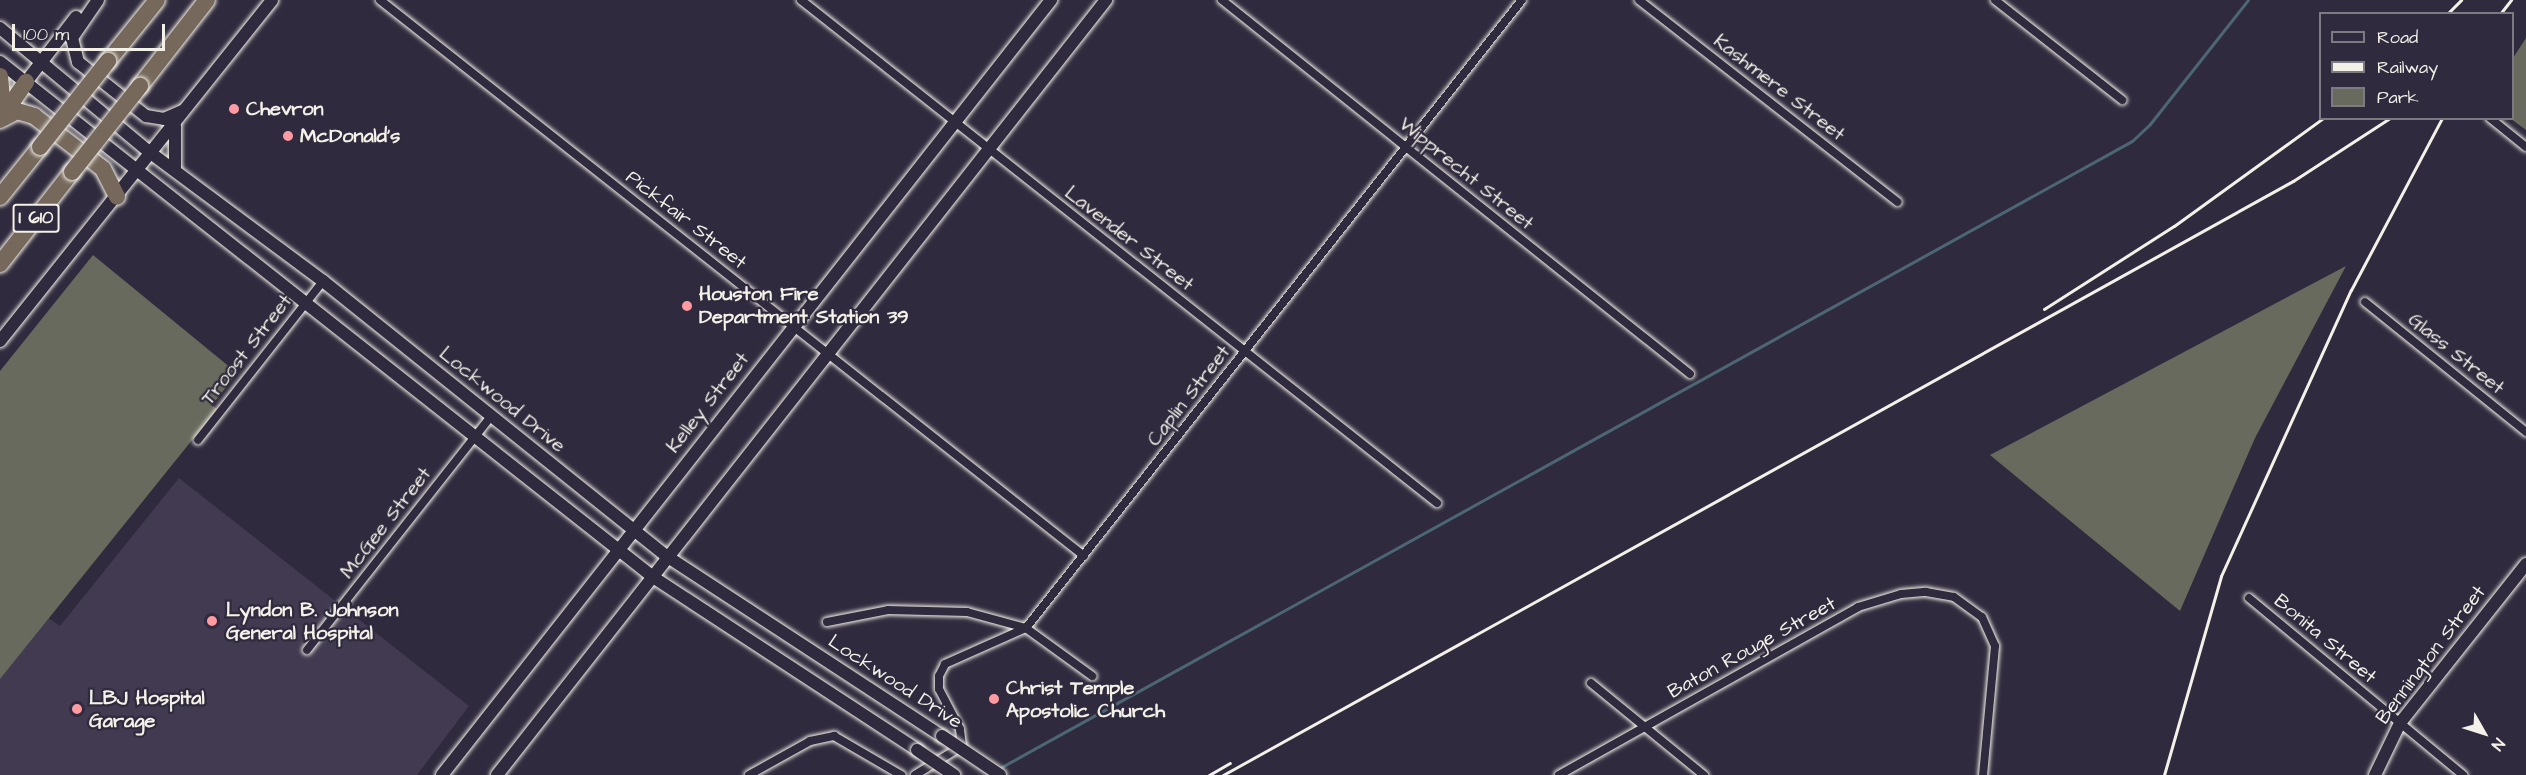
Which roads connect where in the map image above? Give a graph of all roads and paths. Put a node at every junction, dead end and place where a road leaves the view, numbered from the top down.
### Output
1 (89, 0) edge
2 (98, 0) edge
3 (157, 0) edge
4 (207, 0) edge
5 (272, 0) edge
6 (380, 0) edge
7 (801, 0) edge
8 (1051, 0) edge
9 (1106, 0) edge
10 (1222, 0) edge
11 (1522, 0) edge
12 (1639, 0) edge
13 (1995, 0) edge
14 (0, 28) edge
15 (0, 62) edge
16 (39, 63) junction
17 (0, 76) edge
18 (26, 82) junction
19 (2122, 100) dead end
20 (180, 116) junction
21 (1, 118) edge
22 (2492, 120) edge
23 (956, 123) junction
24 (1406, 147) junction
25 (2526, 147) edge
26 (989, 149) junction
27 (152, 154) junction
28 (175, 170) junction
29 (137, 172) junction
30 (0, 197) edge
31 (117, 197) junction
32 (1898, 202) dead end
33 (0, 264) edge
34 (323, 281) junction
35 (306, 302) junction
36 (2365, 302) dead end
37 (793, 326) junction
38 (0, 341) edge
39 (1245, 351) junction
40 (829, 354) junction
41 (1690, 374) dead end
42 (491, 416) junction
43 (2526, 432) edge
44 (476, 436) junction
45 (198, 440) dead end
46 (1437, 503) dead end
47 (633, 530) junction
48 (618, 551) junction
49 (1084, 556) junction
50 (668, 557) junction
51 (2526, 564) edge
52 (652, 578) junction
53 (2249, 598) dead end
54 (827, 622) dead end
55 (1026, 628) junction
56 (307, 650) dead end
57 (1092, 676) dead end
58 (1591, 683) dead end
59 (2400, 723) junction
60 (1644, 728) junction
61 (442, 775) edge
62 (497, 775) edge
63 (749, 775) edge
64 (901, 775) edge
65 (915, 775) edge
66 (954, 775) edge
67 (1000, 775) edge
68 (1559, 775) edge
69 (1704, 775) edge
70 (1983, 775) edge
71 (2375, 775) edge
72 (2463, 775) edge

1 - 16 main road
2 - 20 main road
3 - 30 highway, I 610, bridge
4 - 33 highway, I 610, bridge
5 - 20 main road
6 - 37 street, Pickfair Street
7 - 23 street, Lavender Street
8 - 23 main road, Kelley Street
9 - 26 main road
10 - 24 street, Wipprecht Street
11 - 24 street, Caplin Street
12 - 32 street, Kashmere Street
13 - 19 street
14 - 16 main road, Lockwood Drive
15 - 18 main road
16 - 18 main road
16 - 27 main road, Lockwood Drive
17 - 21 highway
18 - 21 highway
18 - 29 main road
20 - 27 main road
20 - 28 main road
21 - 31 highway
22 - 25 street
23 - 26 street, Lavender Street
23 - 37 main road, Kelley Street
24 - 39 street, Caplin Street
24 - 41 street, Wipprecht Street
26 - 39 street, Lavender Street
26 - 40 main road
27 - 28 main road, Lockwood Drive
27 - 29 main road
28 - 34 main road, Lockwood Drive
29 - 31 main road
29 - 35 main road
31 - 38 main road
34 - 35 street, Troost Street
34 - 42 main road, Lockwood Drive
35 - 44 main road
35 - 45 street, Troost Street
36 - 43 street, Glass Street
37 - 40 street, Pickfair Street
37 - 47 main road, Kelley Street
39 - 46 street, Lavender Street
39 - 49 street, Caplin Street
40 - 49 street, Pickfair Street
40 - 50 main road
42 - 44 street, McGee Street
42 - 47 main road, Lockwood Drive
44 - 48 main road
44 - 56 street, McGee Street
47 - 48 main road, Kelley Street
47 - 50 main road, Lockwood Drive
48 - 52 main road
48 - 61 main road, Kelley Street
49 - 55 street, Caplin Street
50 - 52 main road
50 - 67 main road, Lockwood Drive, bridge
51 - 59 main road, Bennington Street
52 - 62 main road
52 - 66 main road, bridge
53 - 59 street, Bonita Street
54 - 55 street, Lockwood Drive
55 - 57 street, Lockwood Drive
55 - 65 street, Caplin Street
58 - 60 street
59 - 71 main road, Bennington Street
59 - 72 street, Bonita Street
60 - 68 street, Baton Rouge Street
60 - 69 street
60 - 70 street, Baton Rouge Street
63 - 64 street

